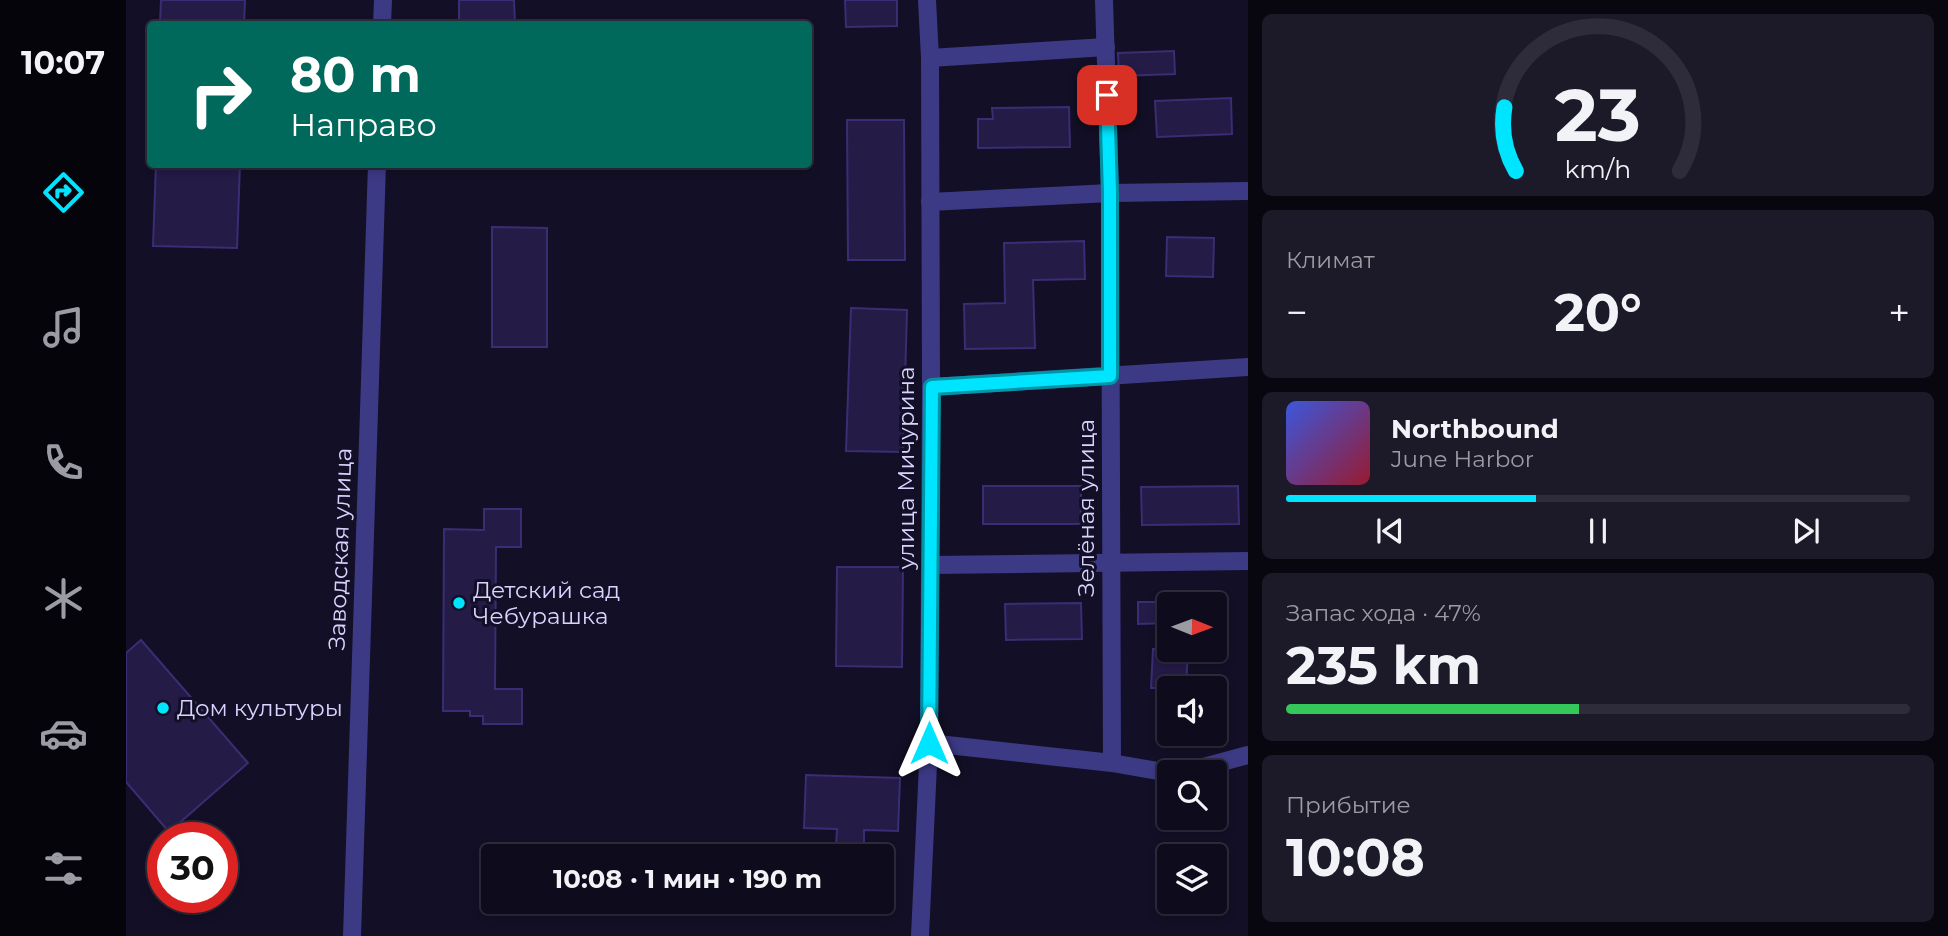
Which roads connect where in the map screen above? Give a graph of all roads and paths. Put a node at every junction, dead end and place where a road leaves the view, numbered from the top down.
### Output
1 (383, 0) edge
2 (927, 0) edge
3 (1104, 0) edge
4 (382, 21) edge
5 (1106, 47) junction
6 (930, 58) junction
7 (377, 168) edge
8 (1248, 191) edge
9 (1110, 193) junction
10 (930, 202) junction
11 (1248, 367) edge
12 (1110, 376) junction
13 (932, 387) junction
14 (1248, 561) edge
15 (1111, 563) junction
16 (930, 565) junction
17 (929, 743) junction
18 (1248, 755) edge
19 (1227, 761) edge
20 (1112, 763) junction
21 (1157, 771) edge
22 (352, 936) edge
23 (920, 936) edge

1 - 4 street
2 - 6 street, улица Мичурина
3 - 5 street, Зелёная улица
5 - 6 street
5 - 9 street, Зелёная улица
6 - 10 street, улица Мичурина
7 - 22 street, Заводская улица
8 - 9 street
9 - 10 street
9 - 12 street, Зелёная улица
10 - 13 street, улица Мичурина
11 - 12 street
12 - 13 street
12 - 15 street, Зелёная улица
13 - 16 street, улица Мичурина
14 - 15 street
15 - 16 street
15 - 20 street, Зелёная улица
16 - 17 street, улица Мичурина
17 - 20 street
17 - 23 street, улица Мичурина
18 - 19 street
20 - 21 street

